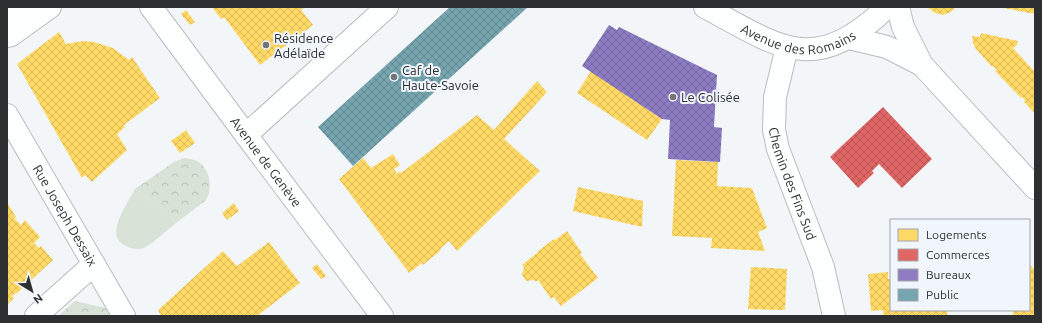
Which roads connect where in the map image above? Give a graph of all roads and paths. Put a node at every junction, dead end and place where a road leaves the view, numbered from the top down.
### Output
1 (20, 7) edge
2 (50, 7) edge
3 (151, 7) edge
4 (387, 7) edge
5 (705, 7) edge
6 (887, 7) edge
7 (898, 7) edge
8 (7, 17) edge
9 (7, 36) edge
10 (849, 38) junction
11 (787, 48) junction
12 (922, 65) junction
13 (7, 115) edge
14 (246, 135) junction
15 (1035, 188) edge
16 (94, 264) junction
17 (36, 316) edge
18 (124, 316) edge
19 (382, 316) edge
20 (834, 316) edge

1 - 8 street
2 - 9 street
3 - 14 street, Avenue de Genève
4 - 14 street
5 - 11 street, Avenue des Romains
6 - 10 street, Avenue des Romains
7 - 12 street
10 - 11 street, Avenue des Romains
10 - 12 street
11 - 20 street, Chemin des Fins Sud
12 - 15 street
13 - 16 street, Rue Joseph Dessaix
14 - 19 street, Avenue de Genève
16 - 17 street
16 - 18 street, Rue Joseph Dessaix

